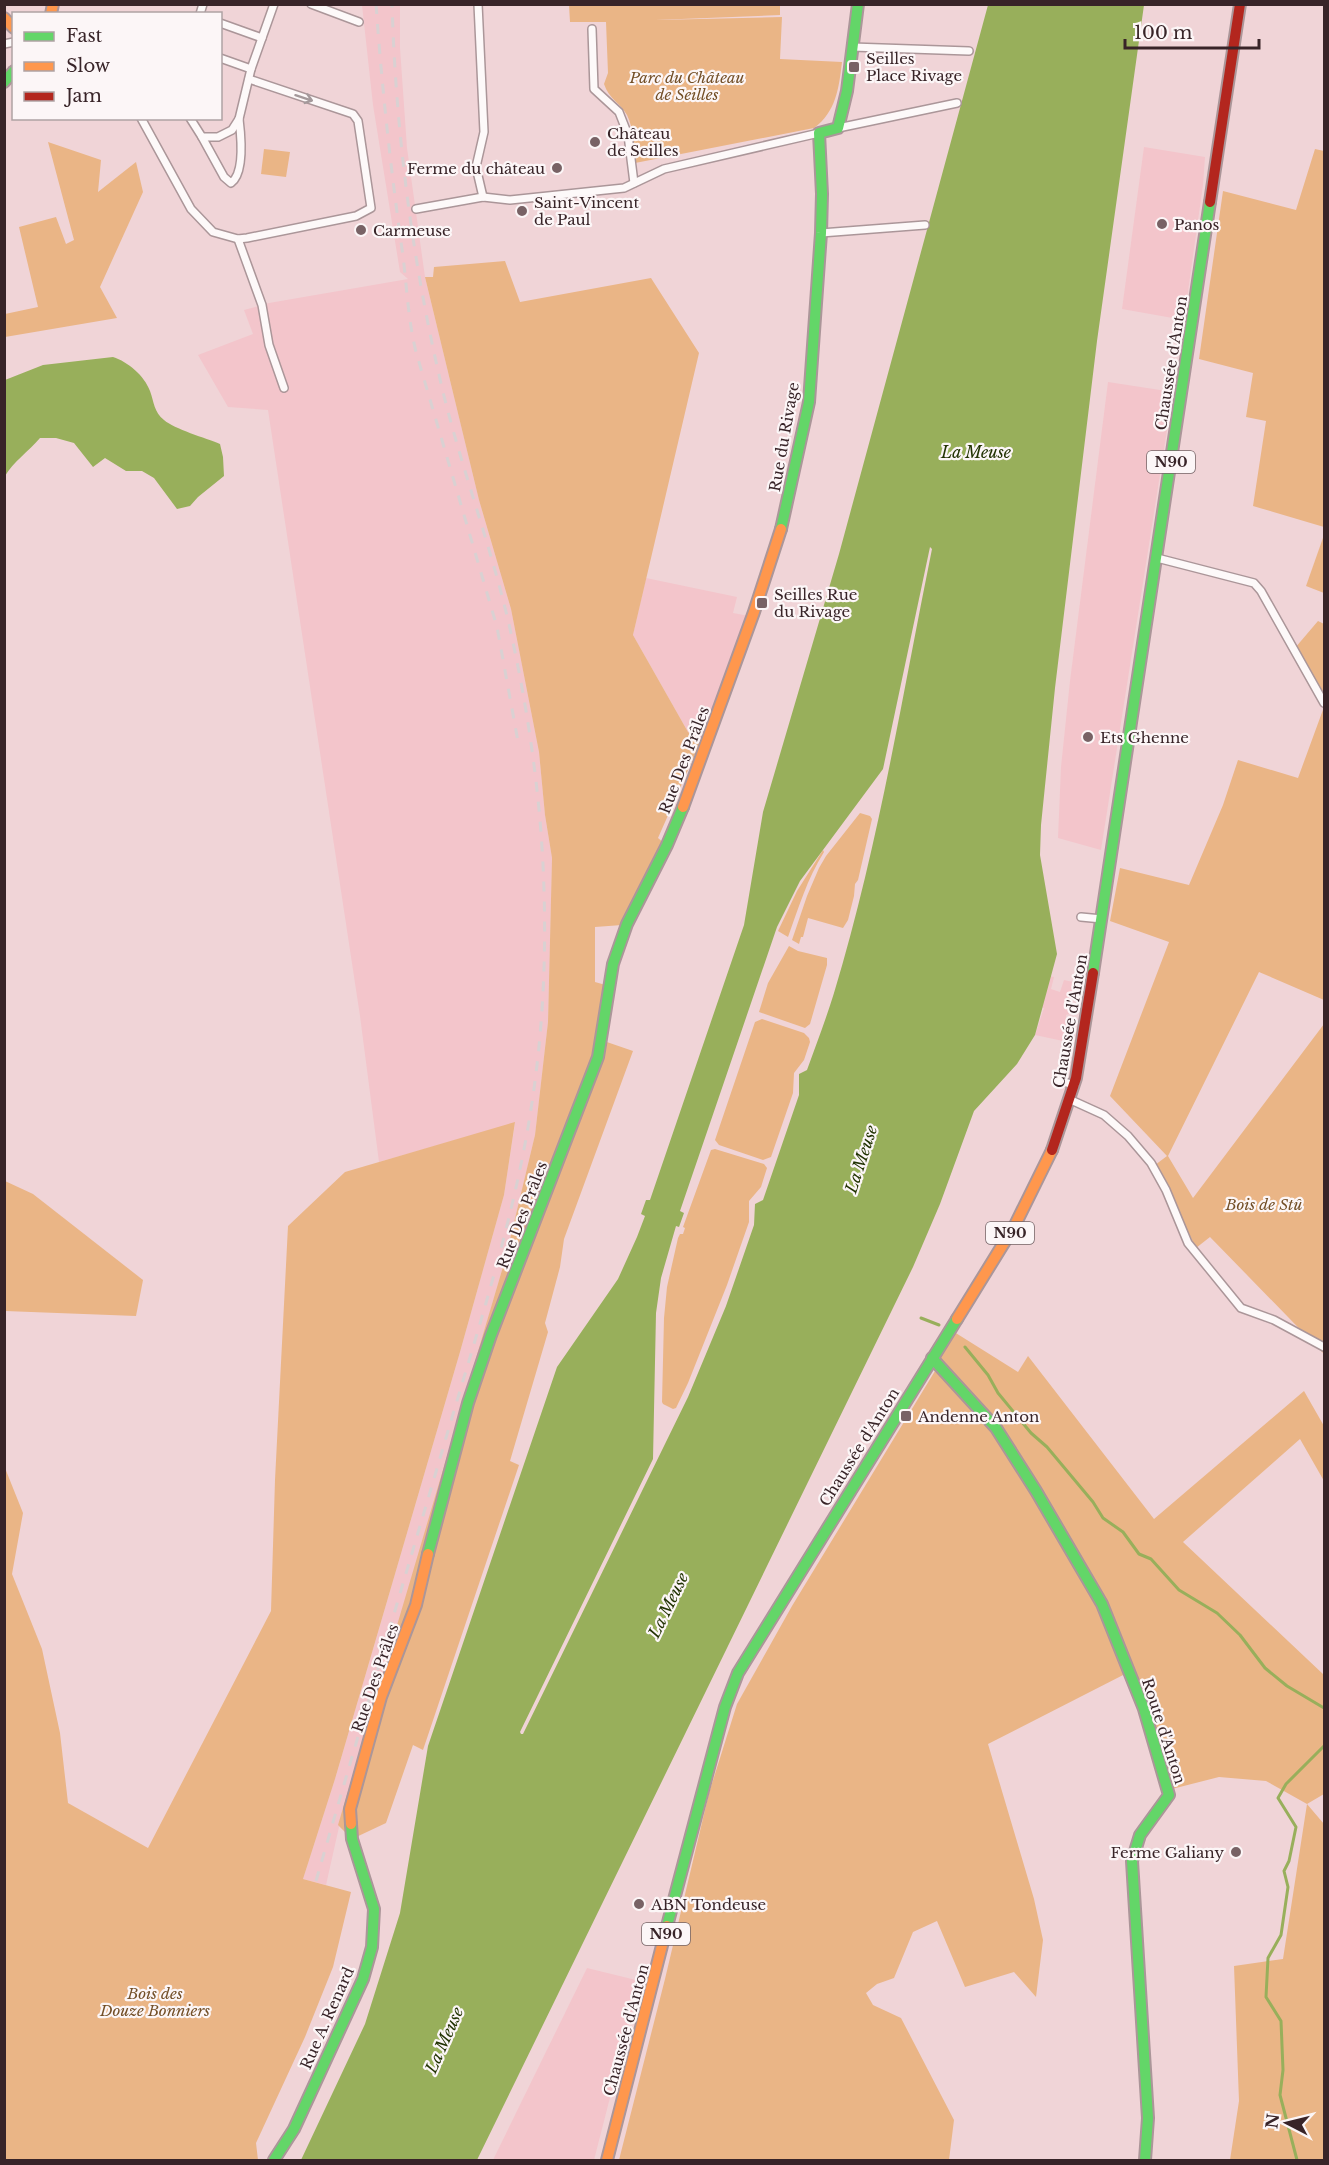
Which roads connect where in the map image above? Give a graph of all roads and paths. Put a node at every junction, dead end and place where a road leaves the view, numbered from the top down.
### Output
1 (274, 4) edge
2 (311, 4) edge
3 (858, 4) edge
4 (1240, 4) edge
5 (479, 5) edge
6 (359, 22) dead end
7 (222, 25) edge
8 (592, 29) dead end
9 (262, 38) junction
10 (852, 47) junction
11 (969, 51) dead end
12 (222, 59) edge
13 (251, 69) junction
14 (249, 80) junction
15 (957, 103) dead end
16 (239, 119) junction
17 (142, 120) edge
18 (191, 120) edge
19 (838, 128) junction
20 (819, 133) junction
21 (202, 137) junction
22 (634, 183) junction
23 (483, 197) junction
24 (416, 208) dead end
25 (925, 225) dead end
26 (821, 233) junction
27 (238, 239) junction
28 (284, 388) dead end
29 (1157, 558) junction
30 (744, 641) joint
31 (1324, 703) edge
32 (1081, 917) dead end
33 (1102, 919) junction
34 (1056, 1080) dead end
35 (1075, 1084) junction
36 (1071, 1100) junction
37 (1324, 1347) edge
38 (932, 1358) junction
39 (350, 1809) joint
40 (274, 2160) edge
41 (607, 2160) edge
42 (1145, 2160) edge

1 - 9 street
2 - 6 street
3 - 10 street
4 - 29 street, Chaussée d'Anton / N90
5 - 23 street
7 - 9 street
8 - 22 street
9 - 13 street
10 - 11 street
10 - 19 street
12 - 13 street
13 - 14 street
14 - 16 street
14 -> 27 street
15 - 19 street
16 - 21 street
16 - 21 street
17 - 27 street
18 - 21 street
19 - 20 street
20 - 22 street
20 - 26 street, Rue du Rivage
22 - 23 street
23 - 24 street
25 - 26 street
26 - 30 street, Rue du Rivage
27 - 28 street
29 - 31 street
29 - 33 street, Chaussée d'Anton / N90
30 - 39 street, Rue Des Prâles
32 - 33 street
33 - 35 street, Chaussée d'Anton / N90
34 - 35 street
35 - 36 street, Chaussée d'Anton / N90
36 - 37 street
36 - 38 street, Chaussée d'Anton / N90
38 - 41 street, Chaussée d'Anton / N90
38 - 42 street, Route d'Anton
39 - 40 street, Rue A. Renard

